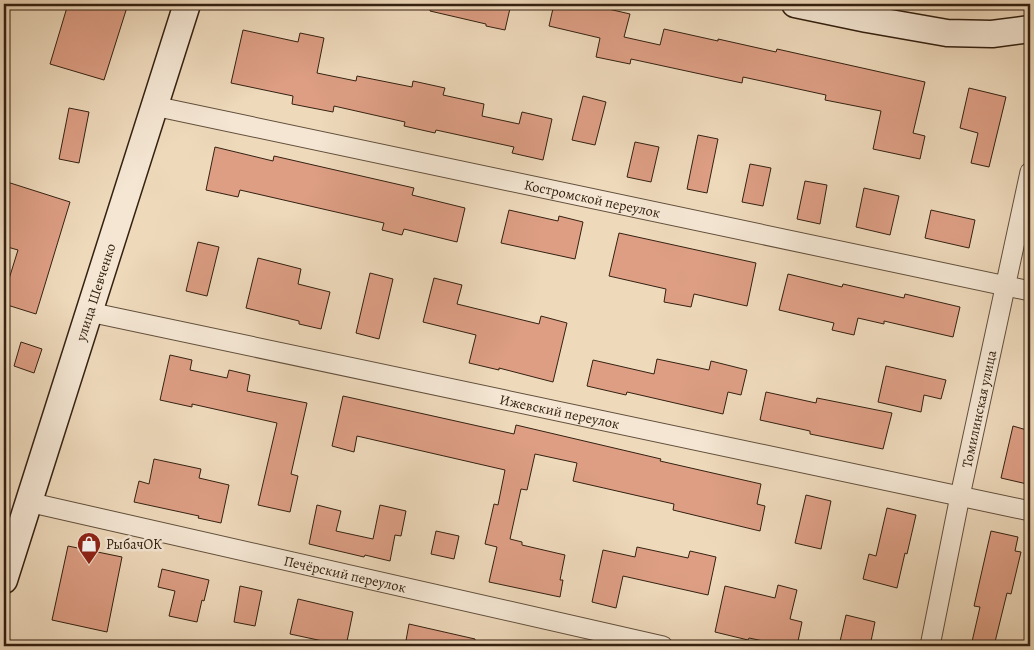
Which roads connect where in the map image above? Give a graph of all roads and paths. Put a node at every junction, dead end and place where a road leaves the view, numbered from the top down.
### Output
1 (187, 4) edge
2 (795, 4) edge
3 (1030, 29) edge
4 (154, 106) junction
5 (1030, 172) edge
6 (1007, 286) junction
7 (1030, 291) edge
8 (89, 312) junction
9 (960, 496) junction
10 (28, 502) junction
11 (1030, 511) edge
12 (4, 580) edge
13 (663, 646) edge
14 (930, 646) edge

1 - 4 main road, улица Шевченко
2 - 3 main road
4 - 6 street, Костромской переулок
4 - 8 main road, улица Шевченко
5 - 6 street, Томилинская улица
6 - 7 street, Костромской переулок
6 - 9 street, Томилинская улица
8 - 9 street, Ижевский переулок
8 - 10 main road, улица Шевченко
9 - 11 street, Ижевский переулок
9 - 14 street, Томилинская улица
10 - 12 main road, улица Шевченко
10 - 13 street, Печёрский переулок

